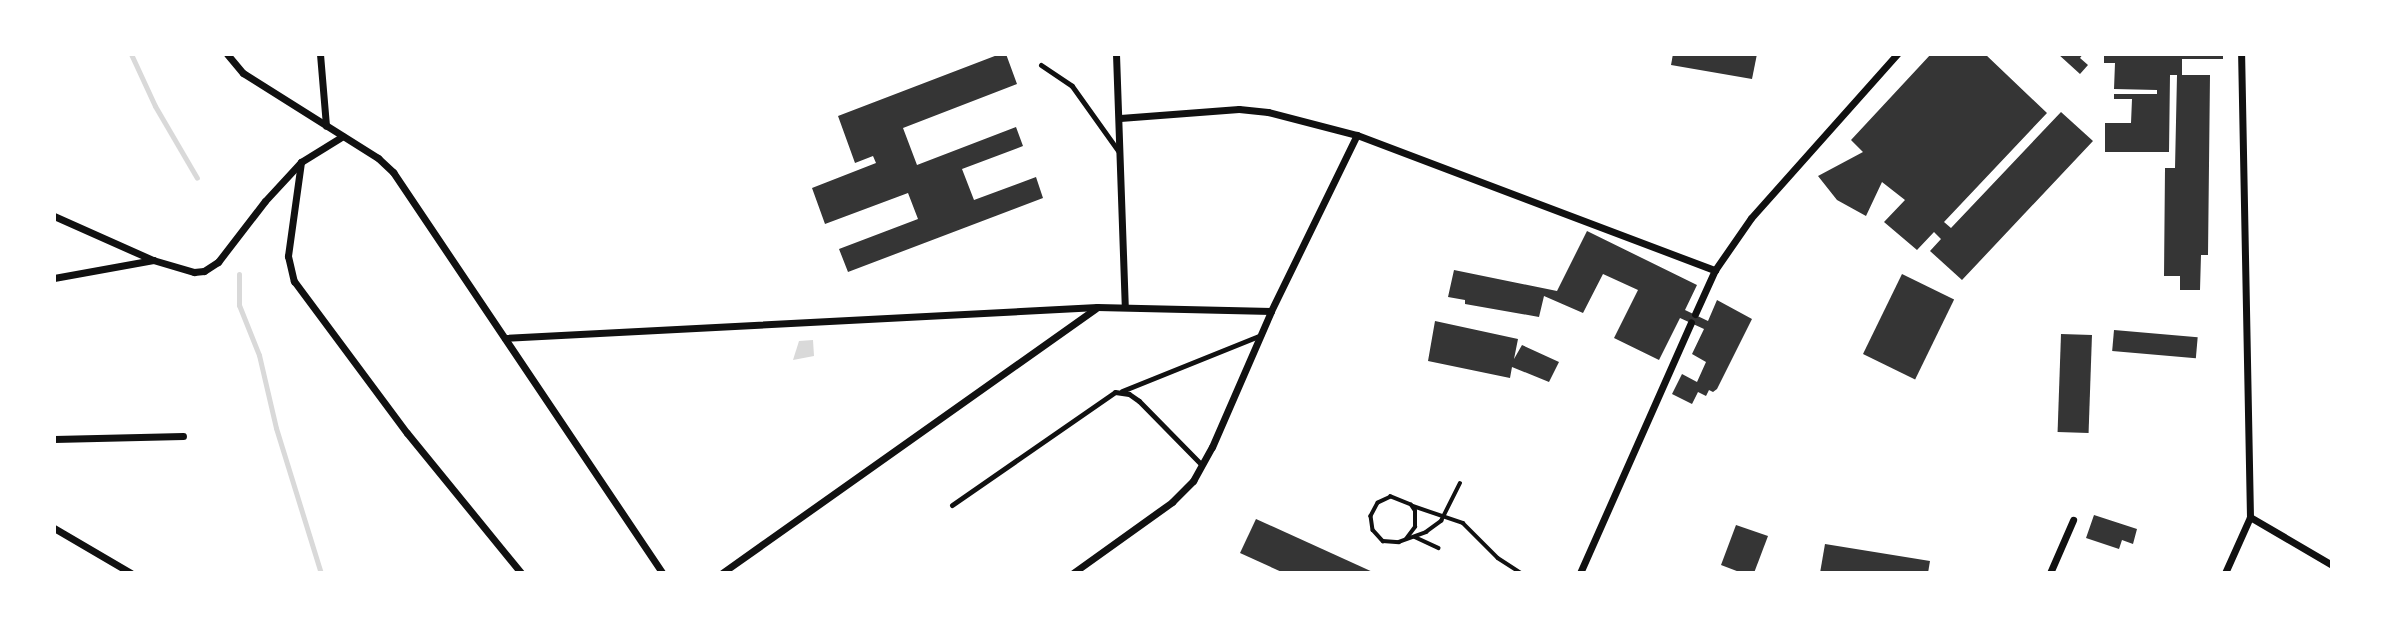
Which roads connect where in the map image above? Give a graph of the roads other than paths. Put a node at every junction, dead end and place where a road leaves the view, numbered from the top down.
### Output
1 (227, 54) edge
2 (320, 54) edge
3 (1116, 54) edge
4 (1897, 54) edge
5 (2241, 54) edge
6 (1041, 65) dead end
7 (1120, 118) junction
8 (326, 126) junction
9 (1357, 135) junction
10 (343, 136) junction
11 (1121, 155) junction
12 (301, 162) junction
13 (54, 216) edge
14 (153, 260) junction
15 (1715, 270) junction
16 (54, 278) edge
17 (1097, 307) junction
18 (1125, 307) junction
19 (1271, 311) junction
20 (1695, 314) dead end
21 (1691, 323) dead end
22 (1261, 335) junction
23 (505, 338) junction
24 (1122, 391) junction
25 (183, 436) dead end
26 (54, 439) edge
27 (1203, 466) junction
28 (952, 505) dead end
29 (2250, 517) junction
30 (2073, 520) dead end
31 (54, 528) edge
32 (2332, 565) edge
33 (131, 573) edge
34 (521, 573) edge
35 (662, 573) edge
36 (722, 573) edge
37 (1073, 573) edge
38 (1580, 573) edge
39 (2050, 573) edge
40 (2225, 573) edge

1 - 8 street
2 - 8 street
3 - 7 street
4 - 15 street
5 - 29 street
6 - 11 lane
7 - 9 street
7 - 11 street
8 - 10 street
9 - 15 street
9 - 19 street
10 - 12 street
10 - 23 street
11 - 18 street
12 - 14 street
12 - 34 street
13 - 14 street
14 - 16 street
15 - 20 street
17 - 18 street
17 - 23 street
17 - 36 street
18 - 19 street
19 - 22 street
21 - 38 street
22 - 24 lane
22 - 27 street
23 - 35 street
24 - 27 lane
24 - 28 lane
25 - 26 street
27 - 37 street
29 - 32 street
29 - 40 street
30 - 39 street
31 - 33 street

